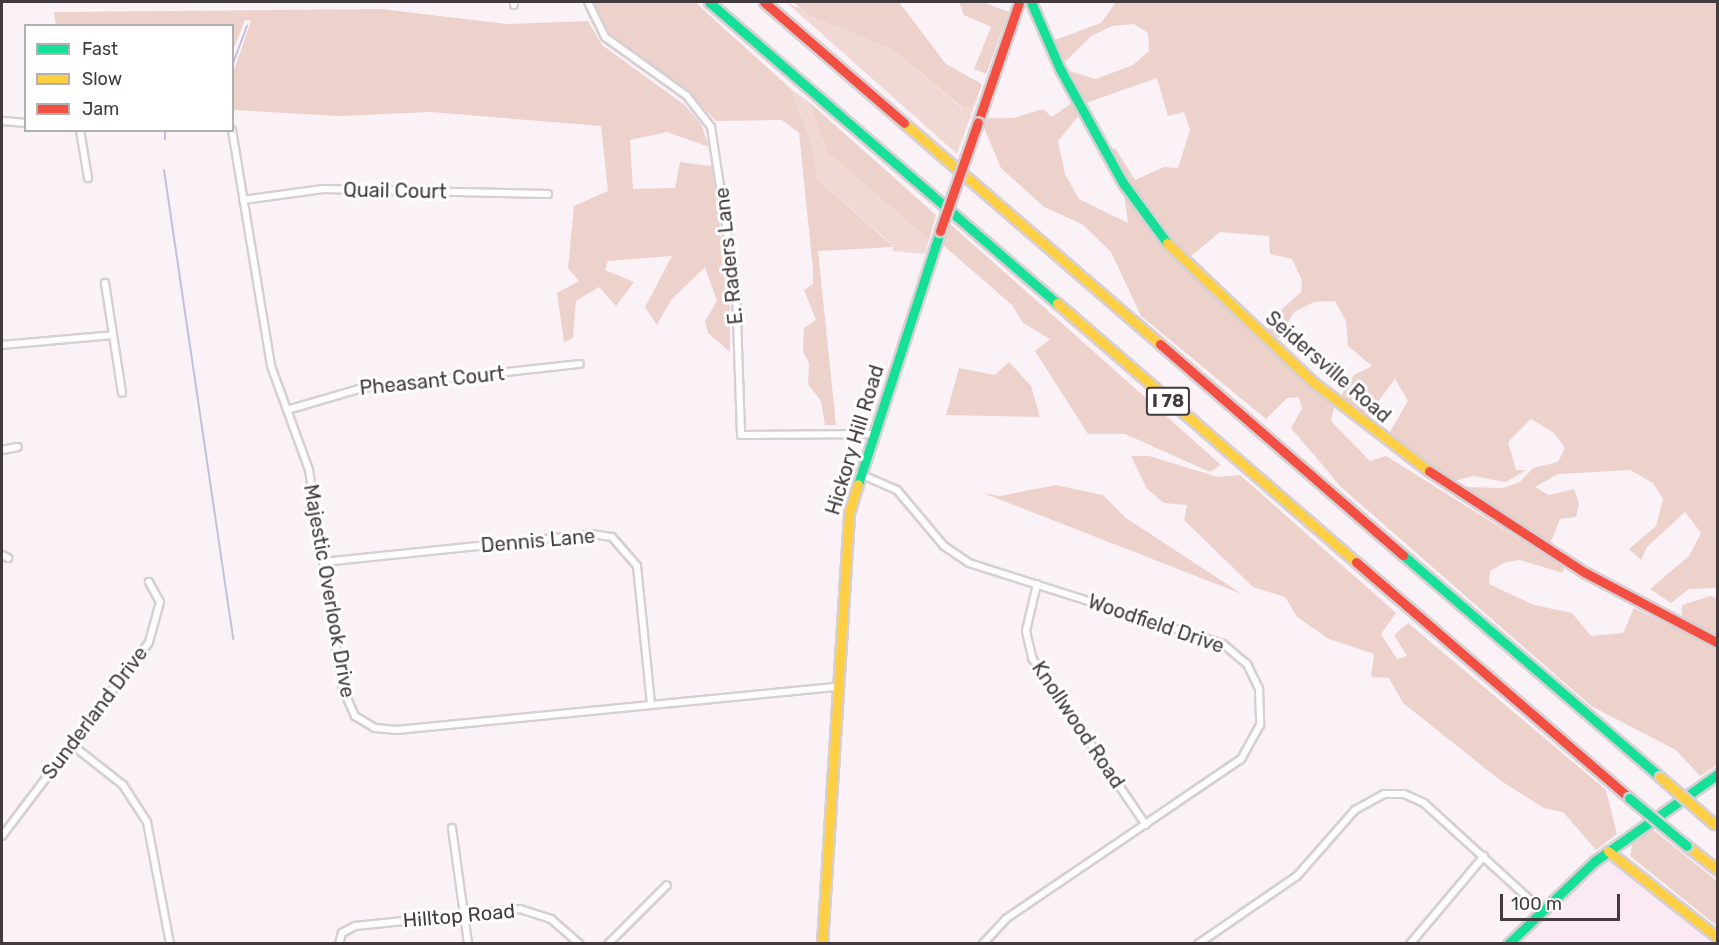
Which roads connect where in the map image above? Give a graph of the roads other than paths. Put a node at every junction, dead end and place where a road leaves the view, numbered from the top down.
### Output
1 (588, 2) edge
2 (709, 2) edge
3 (764, 2) edge
4 (1019, 2) edge
5 (1031, 2) edge
6 (2, 122) edge
7 (24, 123) edge
8 (80, 132) edge
9 (232, 132) edge
10 (88, 178) dead end
11 (548, 194) dead end
12 (243, 200) junction
13 (105, 284) dead end
14 (113, 335) junction
15 (2, 345) edge
16 (580, 364) dead end
17 (122, 393) dead end
18 (287, 410) junction
19 (872, 434) junction
20 (18, 447) dead end
21 (2, 450) edge
22 (859, 474) junction
23 (323, 561) junction
24 (150, 582) dead end
25 (1037, 584) junction
26 (1718, 643) edge
27 (837, 687) junction
28 (651, 703) junction
29 (71, 744) junction
30 (1718, 774) edge
31 (1146, 825) junction
32 (1716, 825) edge
33 (452, 828) dead end
34 (2, 836) edge
35 (1608, 851) junction
36 (1484, 856) junction
37 (1718, 870) edge
38 (667, 885) dead end
39 (1540, 909) junction
40 (464, 914) junction
41 (1718, 938) edge
42 (170, 944) edge
43 (339, 944) edge
44 (468, 944) edge
45 (580, 944) edge
46 (608, 944) edge
47 (822, 944) edge
48 (983, 944) edge
49 (1198, 944) edge
50 (1410, 944) edge
51 (1508, 944) edge

1 - 19 street, E. Raders Lane
2 - 37 main road, I 78, bridge
3 - 32 main road, I 78, bridge
4 - 19 main road, Hickory Hill Road, bridge
5 - 26 main road, Seidersville Road
6 - 7 street
8 - 10 street
9 - 12 street, Majestic Overlook Drive
11 - 12 street, Quail Court
12 - 18 street, Majestic Overlook Drive
13 - 14 street
14 - 15 street
14 - 17 street
16 - 18 street, Pheasant Court
18 - 23 street, Majestic Overlook Drive
19 - 22 main road, Hickory Hill Road
20 - 21 street
22 - 25 street, Woodfield Drive
22 - 27 main road, Hickory Hill Road
23 - 28 street, Majestic Overlook Drive
23 - 28 street, Dennis Lane
24 - 29 street, Sunderland Drive
25 - 31 street, Knollwood Road
25 - 31 street, Woodfield Drive
27 - 28 street, Majestic Overlook Drive
27 - 47 main road, Hickory Hill Road
29 - 34 street, Sunderland Drive
29 - 42 street
30 - 35 main road
31 - 48 street, Woodfield Drive
33 - 40 street
35 - 39 main road
35 - 41 main road
36 - 39 street
36 - 49 street
36 - 50 street
38 - 46 street
39 - 51 main road
40 - 43 street, Hilltop Road
40 - 44 street
40 - 45 street, Hilltop Road

